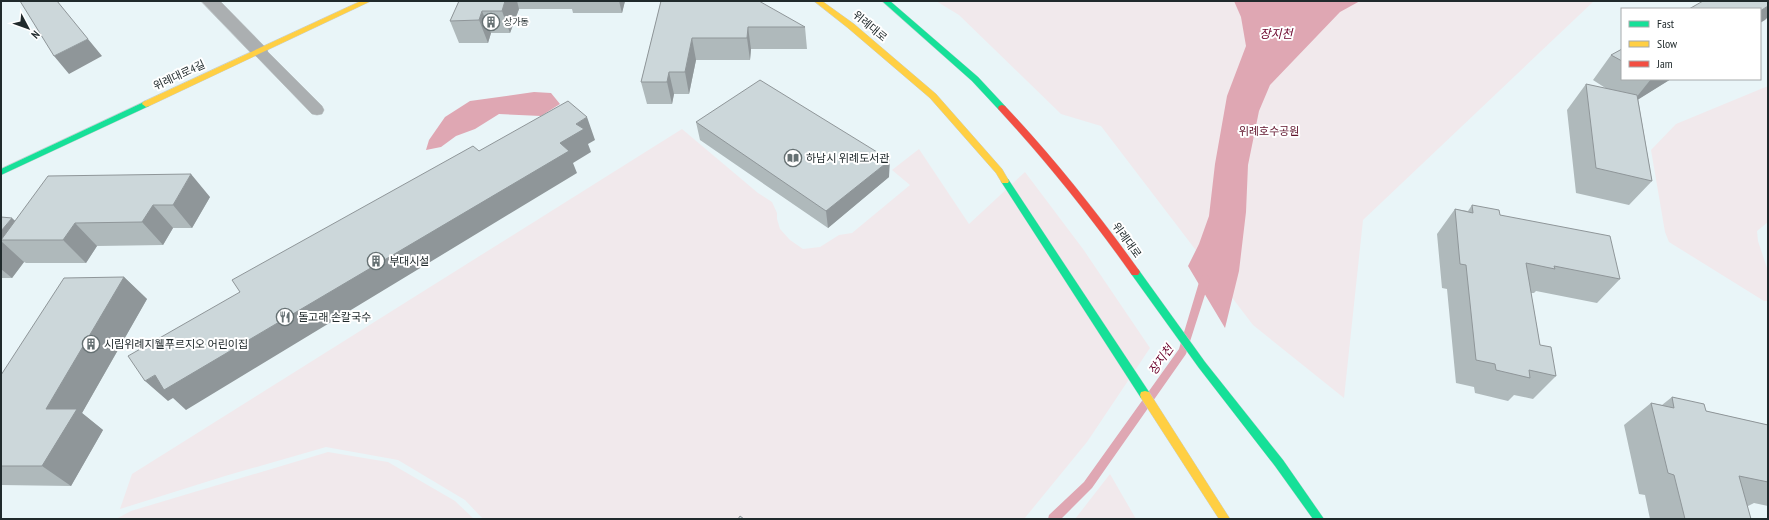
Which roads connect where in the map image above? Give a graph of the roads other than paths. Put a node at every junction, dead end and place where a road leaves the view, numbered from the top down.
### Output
1 (210, 1) edge
2 (367, 1) edge
3 (818, 1) edge
4 (886, 1) edge
5 (259, 51) junction
6 (317, 110) dead end
7 (1, 172) edge
8 (1226, 519) edge
9 (1319, 519) edge

1 - 5 street
2 - 5 main road, 위례대로4길
3 - 8 main road, 위례대로
4 - 9 main road, 위례대로
5 - 6 lane
5 - 7 main road, 위례대로4길

